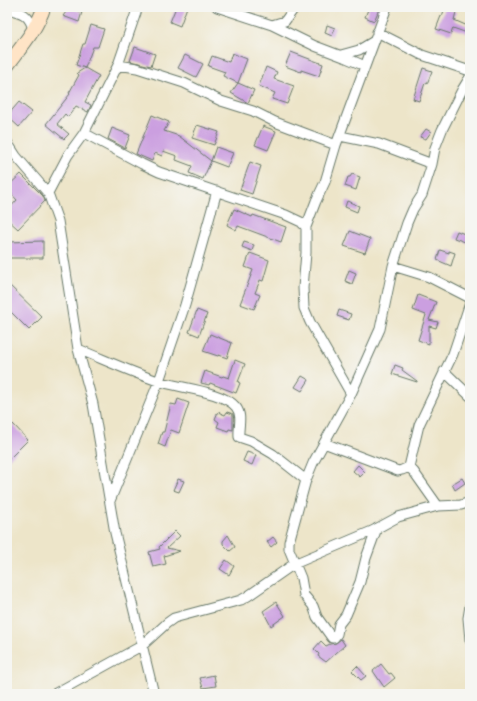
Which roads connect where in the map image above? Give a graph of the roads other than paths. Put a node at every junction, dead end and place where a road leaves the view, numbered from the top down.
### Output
1 (44, 7) edge
2 (138, 7) edge
3 (217, 7) edge
4 (295, 7) edge
5 (387, 7) edge
6 (7, 9) edge
7 (233, 10) edge
8 (272, 25) junction
9 (33, 30) junction
10 (376, 37) junction
11 (340, 55) junction
12 (118, 65) junction
13 (7, 66) edge
14 (365, 66) junction
15 (470, 70) edge
16 (470, 78) edge
17 (84, 133) junction
18 (338, 141) junction
19 (7, 142) edge
20 (432, 164) junction
21 (217, 191) junction
22 (48, 193) junction
23 (306, 227) junction
24 (393, 266) junction
25 (470, 298) edge
26 (470, 303) edge
27 (78, 349) junction
28 (444, 371) junction
29 (159, 381) junction
30 (351, 394) junction
31 (470, 396) edge
32 (324, 443) junction
33 (409, 467) junction
34 (306, 480) junction
35 (110, 501) junction
36 (470, 502) edge
37 (438, 506) junction
38 (377, 528) junction
39 (294, 564) junction
40 (470, 606) edge
41 (470, 640) edge
42 (143, 645) junction
43 (54, 694) edge
44 (154, 694) edge

1 - 9 street
2 - 12 street
3 - 7 street
4 - 8 street
5 - 10 street
6 - 9 street
7 - 8 street
8 - 11 street
9 - 13 street
10 - 11 street
10 - 14 street
10 - 15 street
11 - 14 street
12 - 17 street
12 - 18 street
14 - 18 street
16 - 20 street
17 - 21 street
17 - 22 street
18 - 20 street
18 - 23 street
19 - 22 street
20 - 24 street
21 - 23 street
21 - 29 street
22 - 27 street
23 - 30 street
24 - 25 street
24 - 30 street
26 - 28 street
27 - 29 street
27 - 35 street
28 - 31 street
28 - 33 street
29 - 34 street
29 - 35 street
30 - 32 street
32 - 33 street
32 - 34 street
33 - 37 street
34 - 39 street
35 - 42 street
36 - 37 street
37 - 38 street
38 - 39 street
38 - 39 street
39 - 42 street
40 - 41 street
42 - 43 street
42 - 44 street

